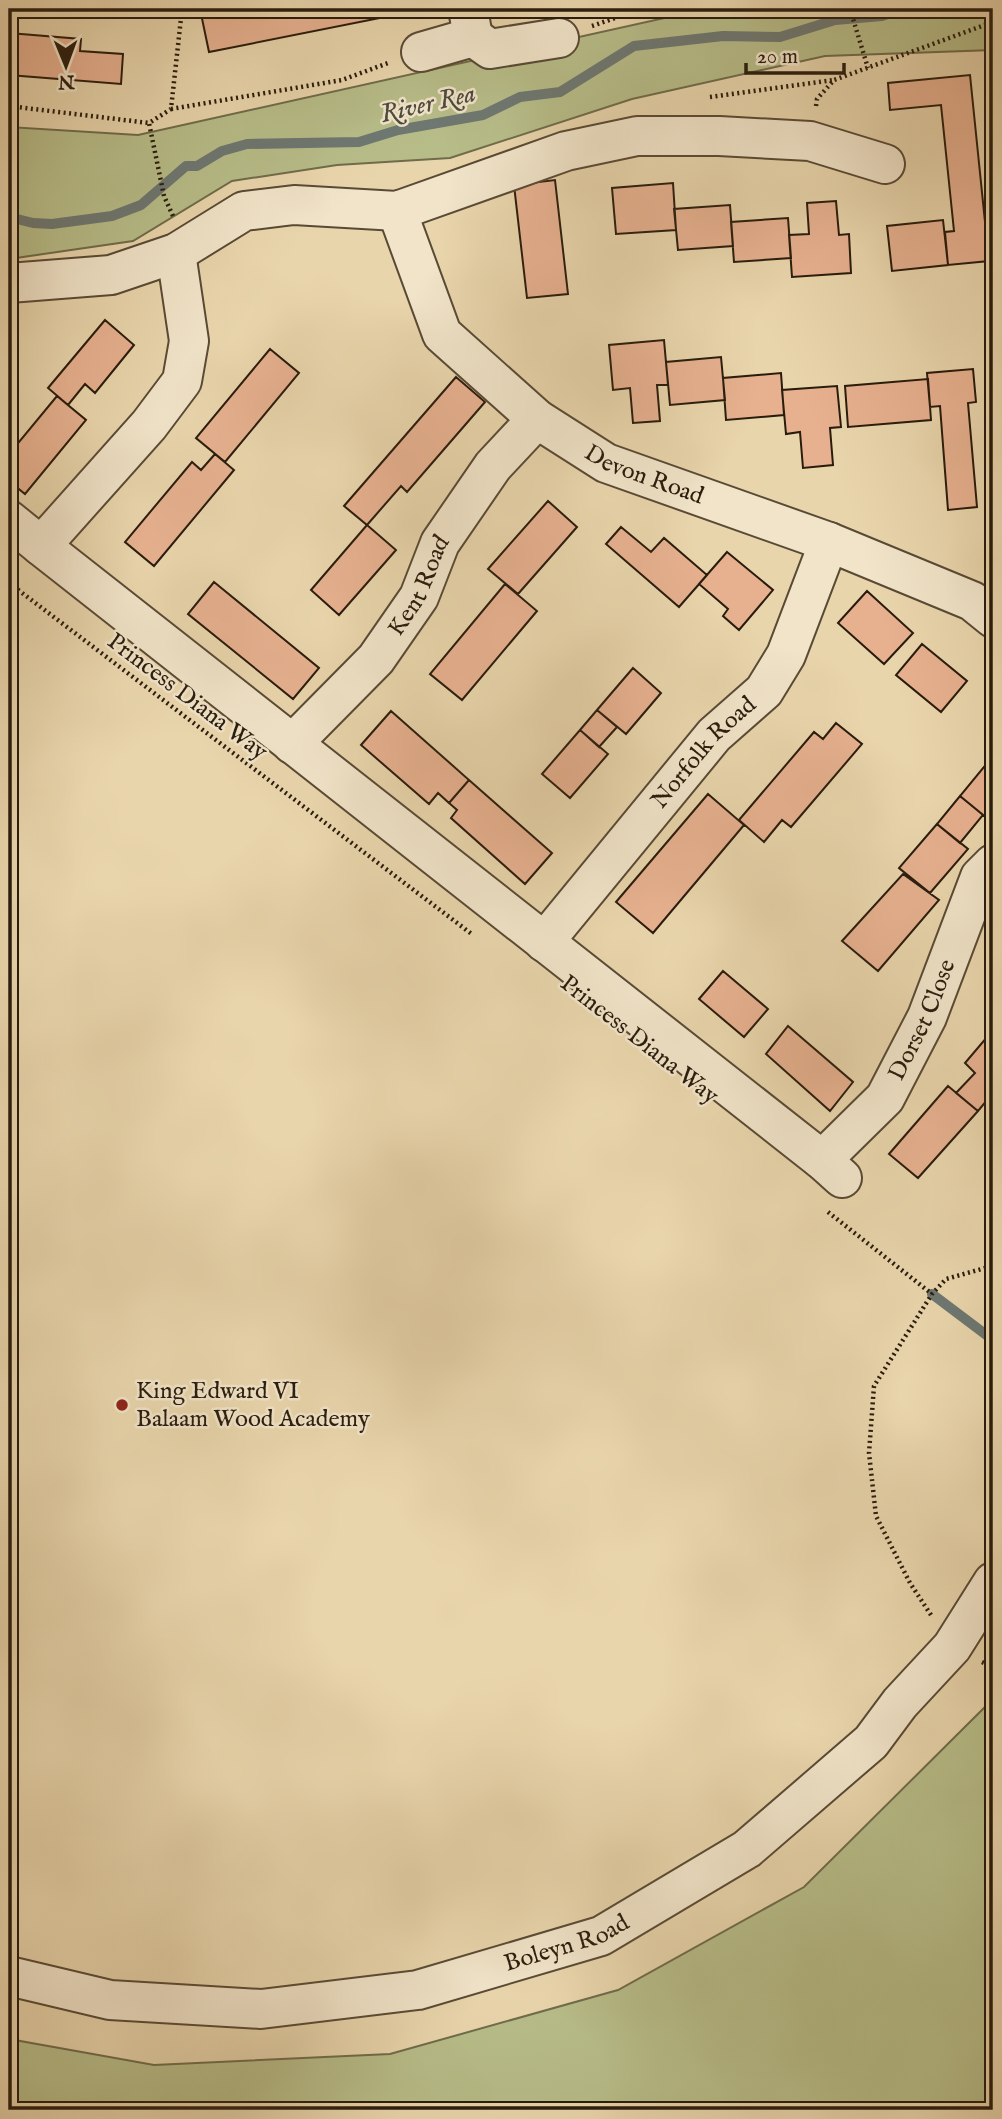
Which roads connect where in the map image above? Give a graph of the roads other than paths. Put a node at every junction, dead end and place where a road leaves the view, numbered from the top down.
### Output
1 (470, 23) edge
2 (559, 38) road end
3 (421, 52) road end
4 (885, 164) dead end
5 (397, 211) junction
6 (181, 249) junction
7 (9, 283) edge
8 (537, 419) junction
9 (9, 520) edge
10 (829, 542) junction
11 (41, 546) junction
12 (986, 600) edge
13 (292, 744) junction
14 (993, 864) edge
15 (544, 942) junction
16 (993, 1583) edge
17 (9, 1976) edge

1 - 2 street
1 - 3 street
4 - 5 street
5 - 6 street
5 - 8 street, Devon Road
6 - 7 street
6 - 11 street
8 - 10 street, Devon Road
8 - 13 street, Kent Road
9 - 11 street
10 - 12 street, Devon Road
10 - 15 street, Norfolk Road
11 - 13 street
13 - 15 street
14 - 15 street, Dorset Close
16 - 17 street, Boleyn Road

